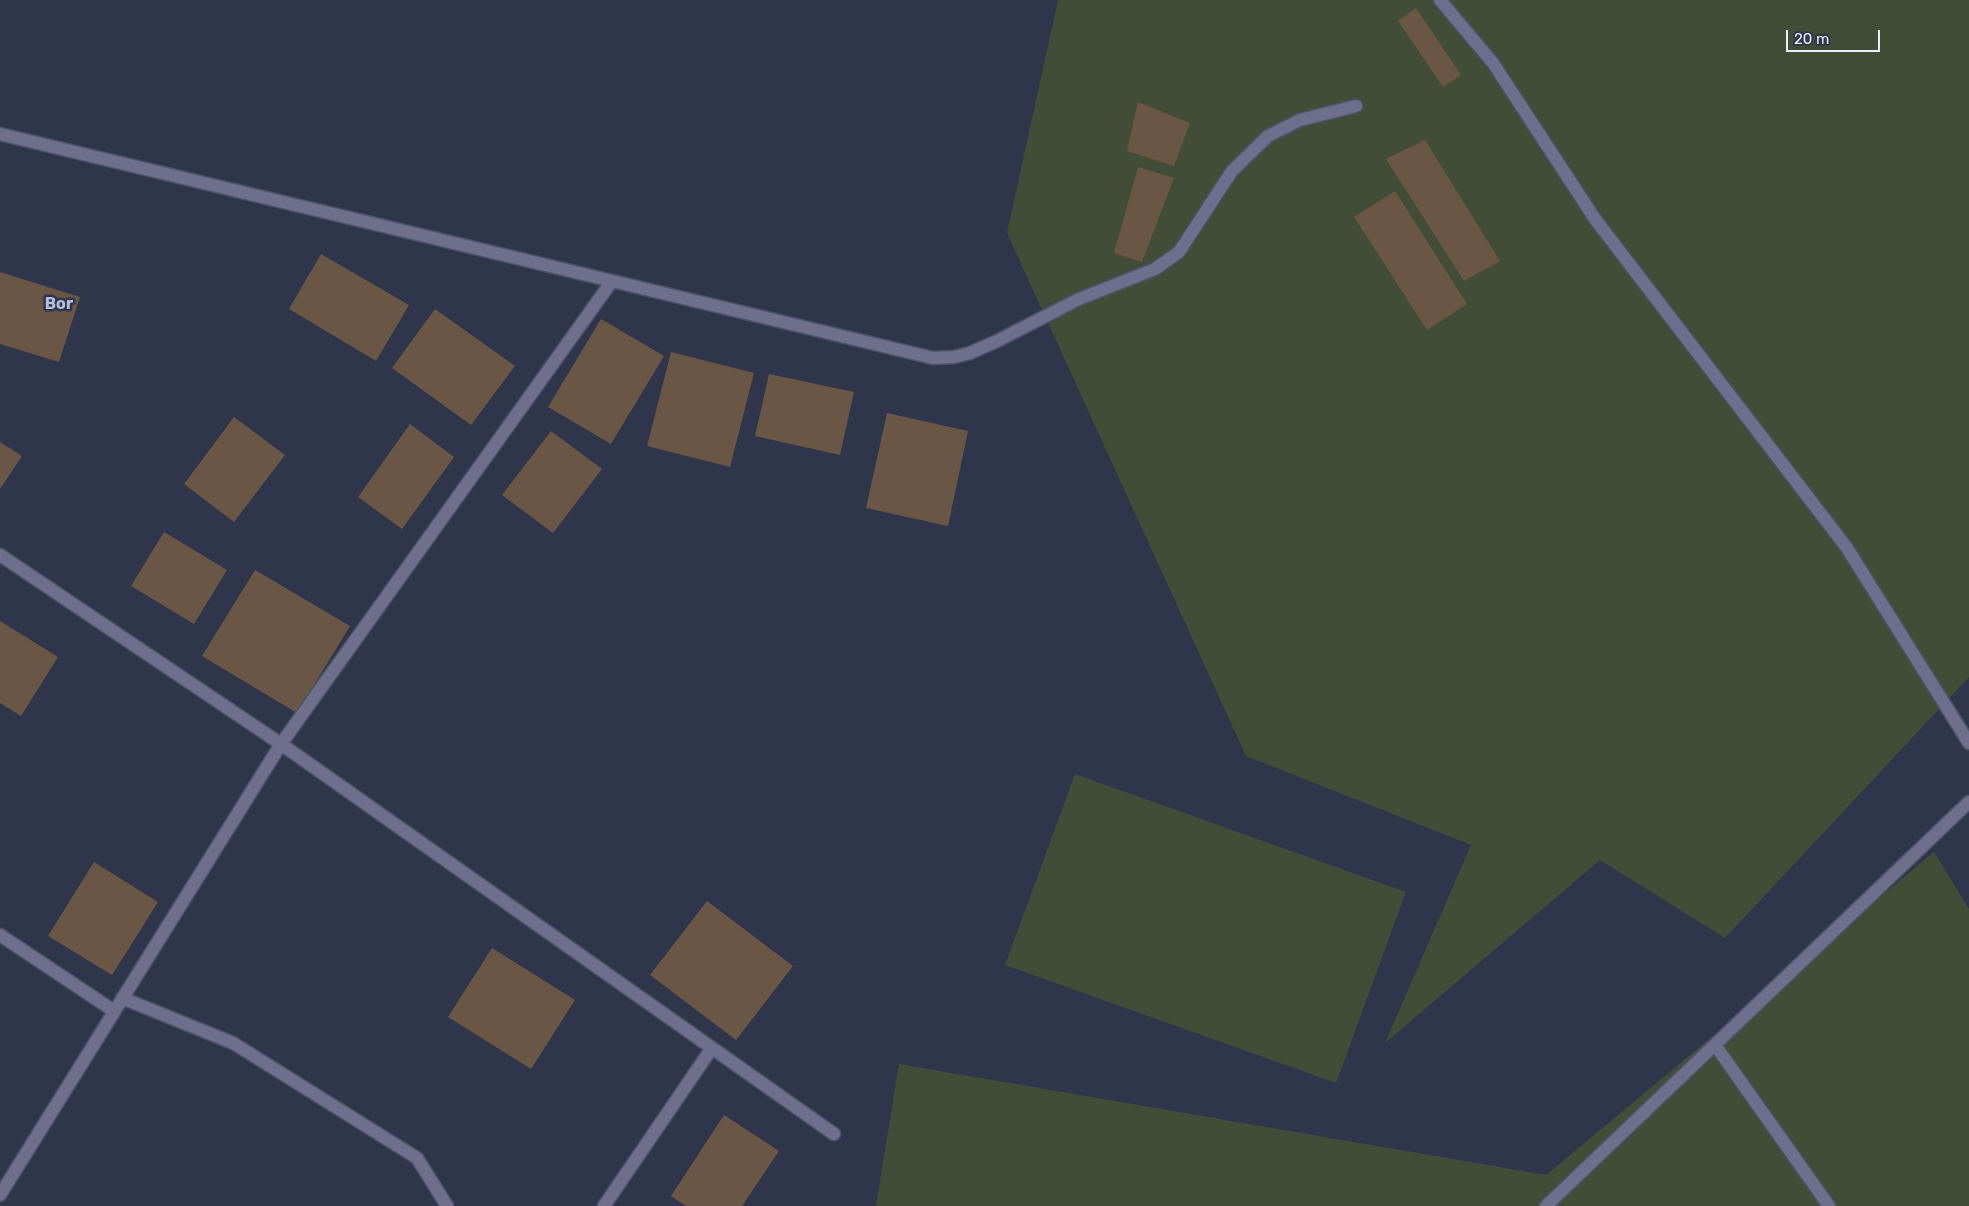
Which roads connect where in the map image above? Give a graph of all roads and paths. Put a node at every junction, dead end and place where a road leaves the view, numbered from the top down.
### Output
1 (1440, 0) edge
2 (1356, 106) dead end
3 (0, 134) edge
4 (612, 281) junction
5 (0, 555) edge
6 (1969, 743) edge
7 (281, 744) junction
8 (1969, 802) edge
9 (0, 935) edge
10 (122, 998) junction
11 (114, 1011) junction
12 (1715, 1044) junction
13 (712, 1048) junction
14 (834, 1134) dead end
15 (0, 1195) edge
16 (447, 1206) edge
17 (604, 1206) edge
18 (1546, 1206) edge
19 (1829, 1206) edge

1 - 6 street
2 - 4 street
3 - 4 street
4 - 7 street
5 - 7 street
7 - 10 street
7 - 13 street
8 - 12 street
9 - 11 street
10 - 11 street
10 - 16 street
11 - 15 street
12 - 18 street
12 - 19 street
13 - 14 street
13 - 17 street

